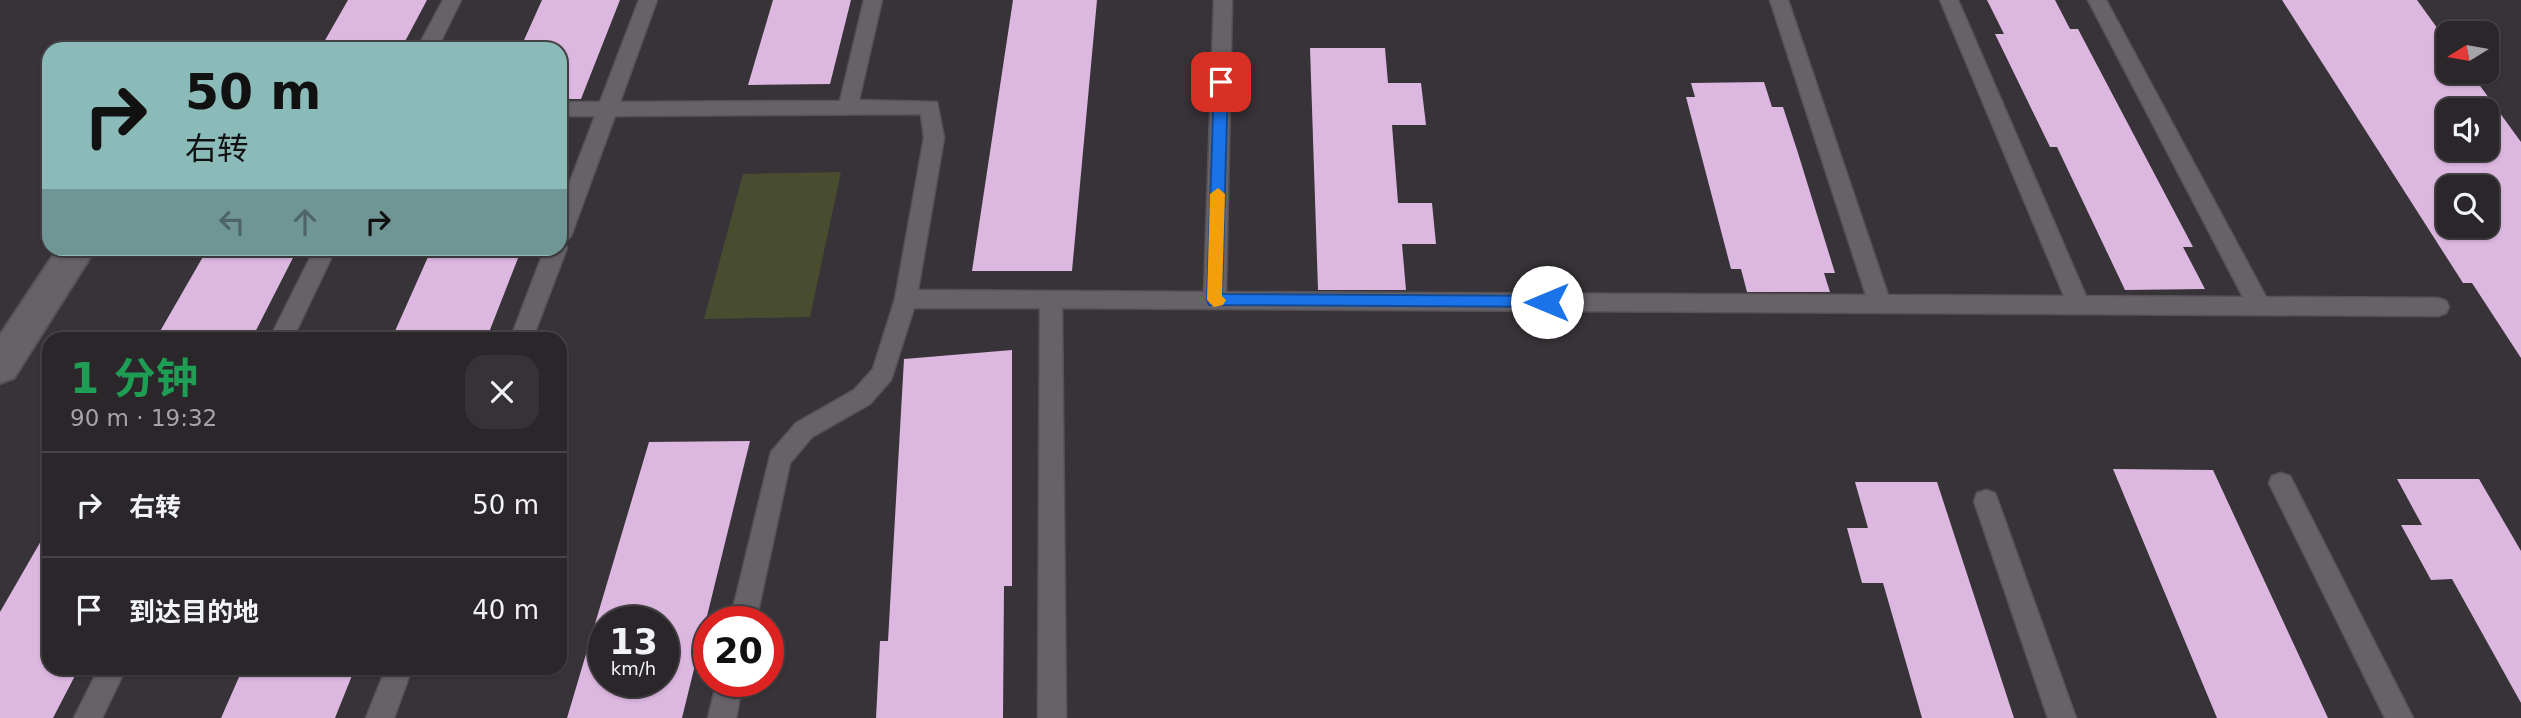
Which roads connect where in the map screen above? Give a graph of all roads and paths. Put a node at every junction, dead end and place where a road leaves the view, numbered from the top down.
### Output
1 (452, 0) edge
2 (648, 0) edge
3 (873, 0) edge
4 (1223, 0) edge
5 (1779, 0) edge
6 (1949, 0) edge
7 (2097, 0) edge
8 (431, 42) edge
9 (848, 107) junction
10 (567, 108) edge
11 (608, 108) junction
12 (567, 217) edge
13 (73, 256) edge
14 (322, 256) edge
15 (552, 256) edge
16 (906, 299) junction
17 (1051, 300) junction
18 (1214, 300) junction
19 (1880, 304) junction
20 (2079, 305) junction
21 (2259, 306) junction
22 (2438, 307) dead end
23 (284, 332) edge
24 (525, 332) edge
25 (0, 367) edge
26 (2281, 483) dead end
27 (1986, 501) dead end
28 (746, 606) edge
29 (110, 675) edge
30 (395, 675) edge
31 (727, 697) edge
32 (88, 718) edge
33 (380, 718) edge
34 (722, 718) edge
35 (1052, 718) edge
36 (2062, 718) edge
37 (2399, 718) edge

1 - 8 lane
2 - 11 lane
3 - 9 lane
4 - 18 lane
5 - 19 lane
6 - 20 lane
7 - 21 lane
9 - 11 lane
9 - 16 lane
10 - 11 lane
11 - 12 lane
13 - 25 street
14 - 23 lane
15 - 24 lane
16 - 17 lane
16 - 28 lane
17 - 18 lane
17 - 35 lane
18 - 19 lane
19 - 20 lane
20 - 21 lane
21 - 22 lane
26 - 37 lane
27 - 36 lane
29 - 32 lane
30 - 33 lane
31 - 34 lane

